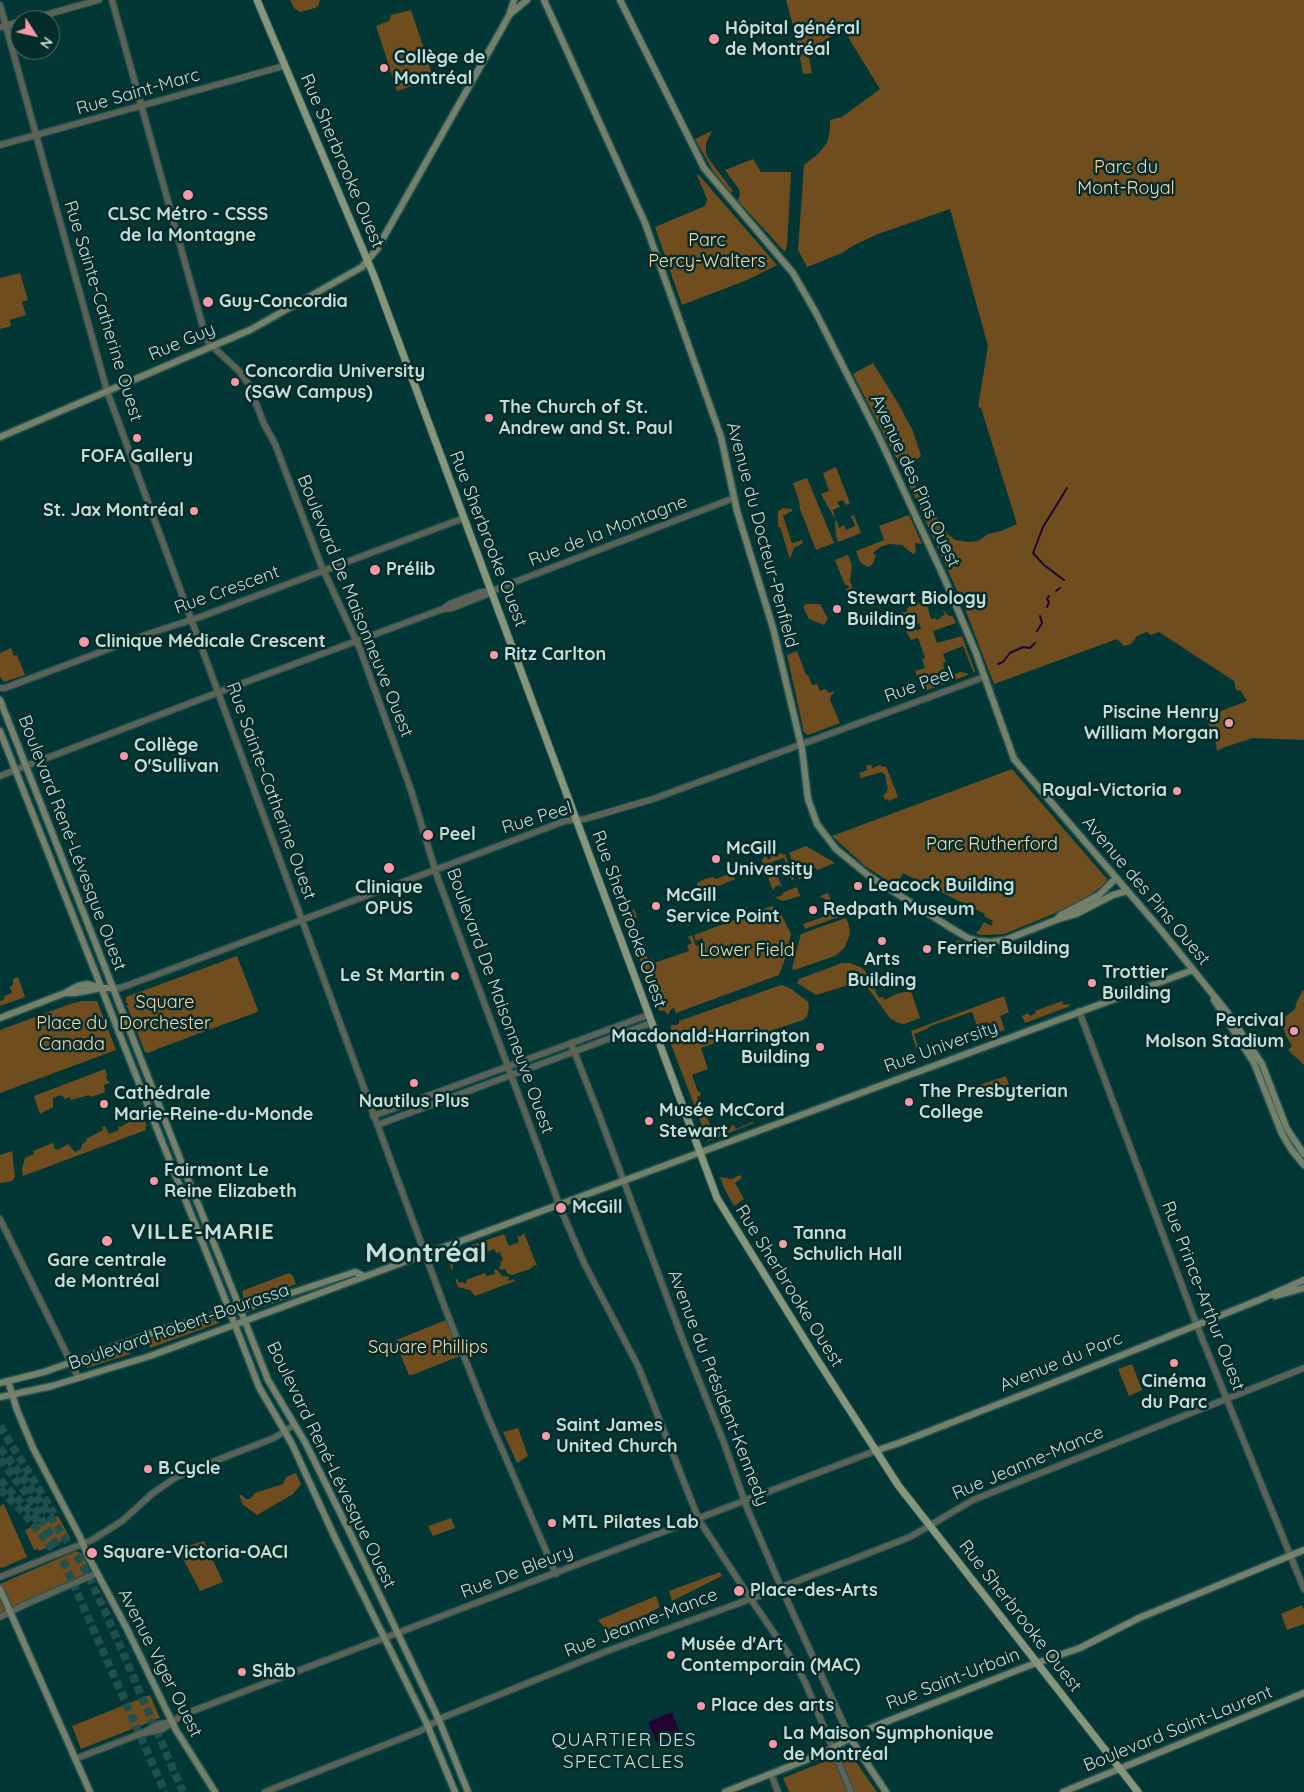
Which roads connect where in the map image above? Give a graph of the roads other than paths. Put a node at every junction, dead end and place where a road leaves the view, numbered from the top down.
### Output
1 (99, 0) edge
2 (112, 0) edge
3 (257, 0) edge
4 (514, 0) edge
5 (527, 0) edge
6 (544, 0) edge
7 (620, 0) edge
8 (0, 5) edge
9 (60, 11) edge
10 (510, 14) junction
11 (3, 27) edge
12 (284, 66) junction
13 (141, 106) junction
14 (36, 136) junction
15 (0, 145) edge
16 (368, 261) junction
17 (212, 346) junction
18 (108, 391) junction
19 (0, 437) edge
20 (734, 498) junction
21 (464, 518) junction
22 (324, 570) junction
23 (492, 591) junction
24 (191, 619) junction
25 (356, 641) junction
26 (984, 677) junction
27 (0, 688) edge
28 (219, 692) junction
29 (0, 700) edge
30 (0, 731) edge
31 (801, 744) junction
32 (25, 766) junction
33 (15, 770) junction
34 (0, 776) edge
35 (576, 820) junction
36 (434, 869) junction
37 (1116, 878) junction
38 (1128, 891) junction
39 (302, 920) junction
40 (1056, 920) junction
41 (1193, 970) junction
42 (101, 988) junction
43 (113, 988) junction
44 (1208, 990) junction
45 (1078, 1011) junction
46 (648, 1014) junction
47 (0, 1018) edge
48 (651, 1023) junction
49 (571, 1043) junction
50 (575, 1051) junction
51 (508, 1066) junction
52 (511, 1075) junction
53 (374, 1116) junction
54 (377, 1125) junction
55 (700, 1153) junction
56 (1304, 1154) edge
57 (1304, 1165) edge
58 (624, 1181) junction
59 (559, 1203) junction
60 (0, 1218) edge
61 (425, 1254) junction
62 (364, 1276) junction
63 (1304, 1280) edge
64 (1304, 1288) edge
65 (1259, 1300) junction
66 (240, 1309) junction
67 (229, 1311) junction
68 (244, 1321) junction
69 (234, 1324) junction
70 (1197, 1325) junction
71 (70, 1362) junction
72 (1304, 1368) edge
73 (78, 1377) junction
74 (8, 1381) junction
75 (0, 1383) edge
76 (12, 1395) junction
77 (0, 1397) edge
78 (1227, 1398) junction
79 (294, 1425) junction
80 (285, 1431) junction
81 (874, 1451) junction
82 (744, 1500) junction
83 (698, 1518) junction
84 (930, 1526) junction
85 (82, 1543) junction
86 (1304, 1550) edge
87 (1290, 1555) junction
88 (97, 1573) junction
89 (556, 1574) junction
90 (0, 1578) edge
91 (780, 1587) junction
92 (0, 1590) edge
93 (1304, 1590) edge
94 (750, 1598) junction
95 (10, 1612) junction
96 (0, 1618) edge
97 (397, 1634) junction
98 (384, 1639) junction
99 (1037, 1663) junction
100 (1304, 1693) edge
101 (174, 1720) junction
102 (439, 1720) junction
103 (428, 1726) junction
104 (850, 1738) junction
105 (832, 1748) junction
106 (74, 1759) junction
107 (1120, 1769) junction
108 (770, 1774) junction
109 (90, 1792) edge
110 (215, 1792) edge
111 (265, 1792) edge
112 (455, 1792) edge
113 (468, 1792) edge
114 (724, 1792) edge
115 (778, 1792) edge
116 (852, 1792) edge
117 (886, 1792) edge
118 (1063, 1792) edge
119 (1138, 1792) edge

1 - 9 street
2 - 13 street, Boulevard De Maisonneuve Ouest
3 - 12 main road, Rue Sherbrooke Ouest
4 - 10 main road
5 - 10 main road
6 - 20 main road, Avenue du Docteur-Penfield
7 - 26 main road, Avenue des Pins Ouest
8 - 11 street, Rue Sainte-Catherine Ouest
10 - 16 main road
11 - 14 street, Rue Sainte-Catherine Ouest
12 - 13 street, Rue Saint-Marc
12 - 16 main road, Rue Sherbrooke Ouest
13 - 14 street, Rue Saint-Marc
13 - 17 street, Boulevard De Maisonneuve Ouest
14 - 15 street, Rue Saint-Marc
14 - 18 street, Rue Sainte-Catherine Ouest
16 - 17 main road, Rue Guy
16 - 21 main road, Rue Sherbrooke Ouest
17 - 18 main road, Rue Guy
17 - 22 street, Boulevard De Maisonneuve Ouest
18 - 19 main road, Rue Guy
18 - 24 street, Rue Sainte-Catherine Ouest
20 - 23 street, Rue de la Montagne
20 - 31 main road, Avenue du Docteur-Penfield
21 - 22 street, Rue Crescent
21 - 23 main road, Rue Sherbrooke Ouest
22 - 24 street, Rue Crescent
22 - 25 street, Boulevard De Maisonneuve Ouest
23 - 25 street, Rue de la Montagne
23 - 35 main road, Rue Sherbrooke Ouest
24 - 27 street, Rue Crescent
24 - 28 street, Rue Sainte-Catherine Ouest
25 - 28 street, Rue de la Montagne
25 - 36 street, Boulevard De Maisonneuve Ouest
26 - 31 street, Rue Peel
26 - 37 main road, Avenue des Pins Ouest
28 - 32 street, Rue de la Montagne
28 - 39 street, Rue Sainte-Catherine Ouest
29 - 32 main road, Boulevard René-Lévesque Ouest
30 - 33 main road, Boulevard René-Lévesque Ouest
31 - 35 street, Rue Peel
31 - 40 main road, Avenue du Docteur-Penfield
32 - 33 street, Rue de la Montagne
32 - 43 main road, Boulevard René-Lévesque Ouest
33 - 34 street, Rue de la Montagne
33 - 42 main road, Boulevard René-Lévesque Ouest
35 - 36 street, Rue Peel
35 - 46 main road, Rue Sherbrooke Ouest
36 - 39 street, Rue Peel
36 - 51 street, Boulevard De Maisonneuve Ouest
37 - 38 main road, Avenue des Pins Ouest
37 - 40 main road, Avenue du Docteur-Penfield
38 - 40 main road, Avenue du Docteur-Penfield
38 - 41 main road, Avenue des Pins Ouest
39 - 43 street, Rue Peel
39 - 53 street, Rue Sainte-Catherine Ouest
41 - 44 main road, Avenue des Pins Ouest
41 - 45 main road, Rue University
42 - 43 main road, Rue Peel
42 - 47 main road, Rue Peel
42 - 67 main road, Boulevard René-Lévesque Ouest, bridge
43 - 66 main road, Boulevard René-Lévesque Ouest, bridge
44 - 56 main road, Avenue des Pins Ouest
44 - 57 main road, Avenue des Pins Ouest
45 - 55 main road, Rue University
45 - 70 street, Rue Prince-Arthur Ouest
46 - 48 main road, Rue Sherbrooke Ouest
46 - 49 street
48 - 50 street
48 - 55 main road, Rue Sherbrooke Ouest
49 - 50 street, Avenue du Président-Kennedy
49 - 51 street
50 - 52 street
50 - 58 street, Avenue du Président-Kennedy
51 - 52 street, Boulevard De Maisonneuve Ouest
51 - 53 street
52 - 54 street
52 - 59 street, Boulevard De Maisonneuve Ouest
53 - 54 street, Rue Sainte-Catherine Ouest
54 - 61 street, Rue Sainte-Catherine Ouest
55 - 58 main road, Boulevard Robert-Bourassa
55 - 81 main road, Rue Sherbrooke Ouest
58 - 59 main road, Boulevard Robert-Bourassa
58 - 82 street, Avenue du Président-Kennedy
59 - 61 main road, Boulevard Robert-Bourassa
59 - 83 street, Boulevard De Maisonneuve Ouest
60 - 71 street
61 - 62 main road, Boulevard Robert-Bourassa
61 - 89 street, Rue Sainte-Catherine Ouest
62 - 66 main road, Boulevard Robert-Bourassa
62 - 68 main road, Boulevard Robert-Bourassa
63 - 65 main road, Avenue du Parc
64 - 65 main road, Avenue du Parc
65 - 70 main road, Avenue du Parc
66 - 67 main road, Boulevard Robert-Bourassa
66 - 68 main road, Boulevard René-Lévesque Ouest
67 - 69 main road, Boulevard René-Lévesque Ouest
67 - 71 main road, Boulevard Robert-Bourassa
68 - 69 main road, Boulevard Robert-Bourassa
68 - 79 main road, Boulevard René-Lévesque Ouest
69 - 73 main road, Boulevard Robert-Bourassa
69 - 80 main road, Boulevard René-Lévesque Ouest
70 - 78 street, Rue Prince-Arthur Ouest
70 - 81 main road, Avenue du Parc
71 - 73 street
71 - 74 main road, Boulevard Robert-Bourassa
72 - 78 street, Rue Jeanne-Mance
73 - 76 main road, Boulevard Robert-Bourassa
74 - 75 main road, Boulevard Robert-Bourassa
74 - 76 main road, Avenue Viger Ouest
76 - 77 main road, Boulevard Robert-Bourassa
76 - 85 main road, Avenue Viger Ouest
78 - 84 street, Rue Jeanne-Mance
78 - 87 street, Rue Prince-Arthur Ouest
79 - 80 street
79 - 97 main road, Boulevard René-Lévesque Ouest
80 - 85 street
80 - 98 main road, Boulevard René-Lévesque Ouest
81 - 82 street, Rue De Bleury
81 - 84 main road, Rue Sherbrooke Ouest
82 - 83 street, Rue De Bleury
82 - 91 street, Avenue du Président-Kennedy
83 - 89 street, Rue De Bleury
83 - 94 street, Boulevard De Maisonneuve Ouest
84 - 91 street, Rue Jeanne-Mance
84 - 99 main road, Rue Sherbrooke Ouest
85 - 88 main road, Avenue Viger Ouest
85 - 90 street
86 - 87 main road, Rue Saint-Urbain
87 - 93 street, Rue Prince-Arthur Ouest
87 - 99 main road, Rue Saint-Urbain
88 - 95 street
88 - 101 main road, Avenue Viger Ouest
89 - 97 street, Rue De Bleury
91 - 94 street, Rue Jeanne-Mance
91 - 104 street, Avenue du Président-Kennedy
92 - 95 main road
94 - 102 street, Rue Jeanne-Mance
94 - 105 street, Boulevard De Maisonneuve Ouest
95 - 96 street
95 - 106 main road
97 - 98 street, Rue De Bleury
97 - 102 main road, Boulevard René-Lévesque Ouest
98 - 101 street, Rue De Bleury
98 - 103 main road, Boulevard René-Lévesque Ouest
99 - 104 main road, Rue Saint-Urbain
99 - 107 main road, Rue Sherbrooke Ouest
100 - 107 main road, Boulevard Saint-Laurent
101 - 106 street, Rue De Bleury
101 - 110 main road, Avenue Viger Ouest
102 - 103 street, Rue Jeanne-Mance
102 - 113 main road, Boulevard René-Lévesque Ouest
103 - 111 street, Rue Jeanne-Mance
103 - 112 main road, Boulevard René-Lévesque Ouest
104 - 105 main road, Rue Saint-Urbain
104 - 117 main road
105 - 108 main road, Rue Saint-Urbain
105 - 116 street, Boulevard De Maisonneuve Ouest
106 - 109 main road
107 - 118 main road, Boulevard Saint-Laurent
107 - 119 main road, Rue Sherbrooke Ouest
108 - 114 main road, Rue Saint-Urbain
108 - 115 street

